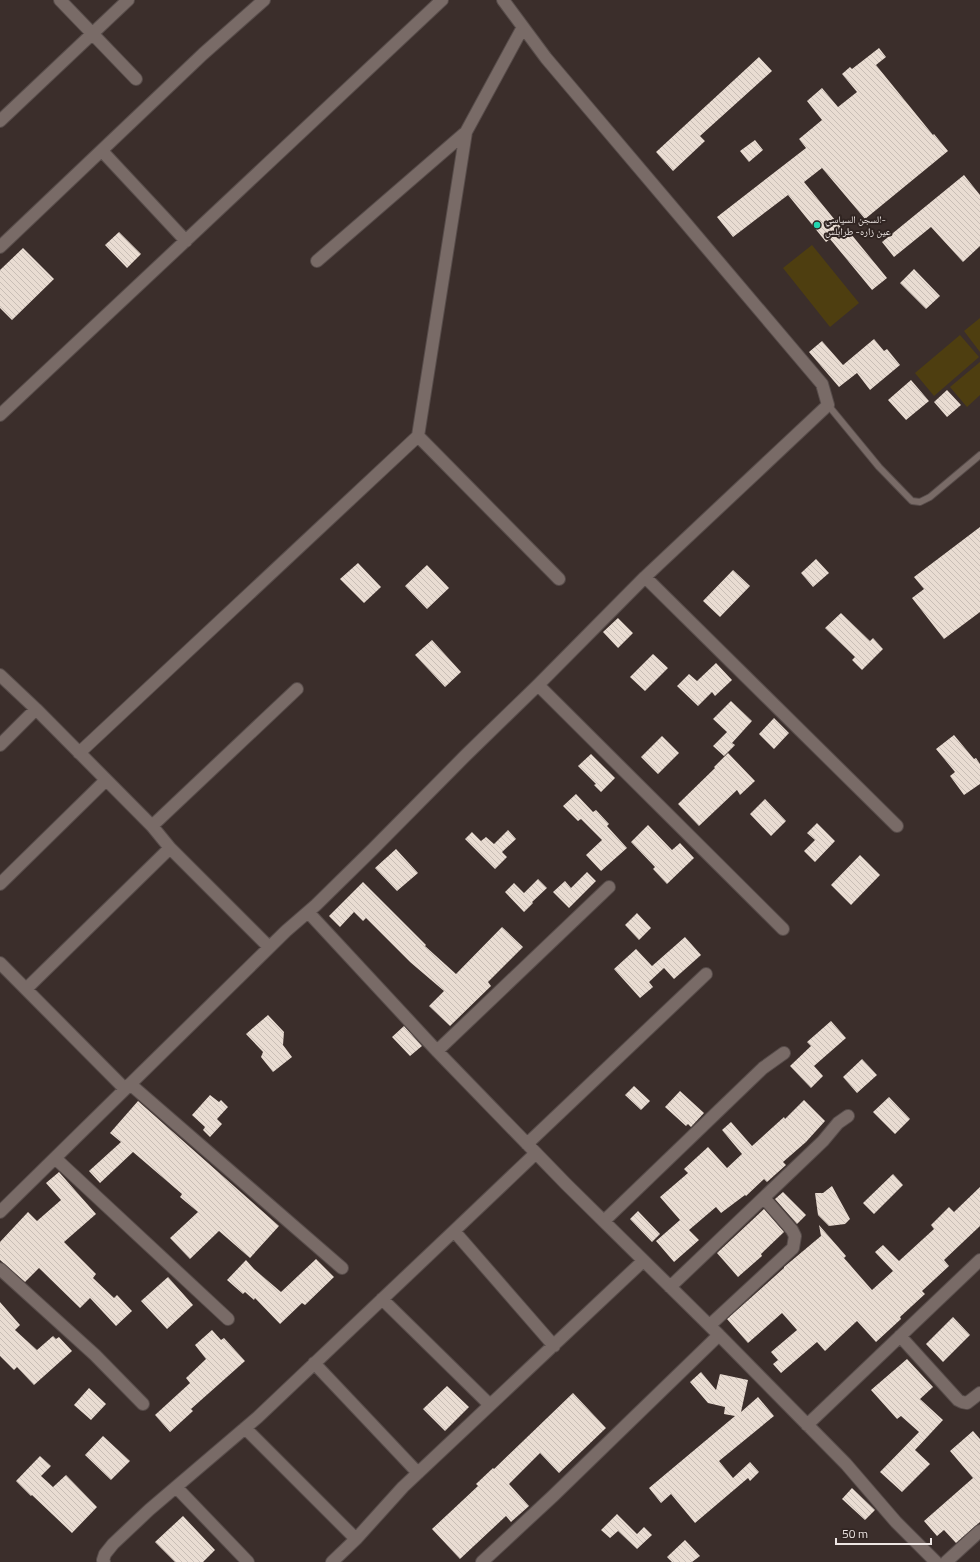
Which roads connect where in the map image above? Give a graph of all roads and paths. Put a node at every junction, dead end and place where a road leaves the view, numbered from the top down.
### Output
1 (60, 0) edge
2 (128, 0) edge
3 (264, 0) edge
4 (442, 0) edge
5 (503, 0) edge
6 (523, 27) junction
7 (93, 34) junction
8 (136, 79) dead end
9 (0, 121) edge
10 (466, 132) junction
11 (102, 151) junction
12 (186, 240) junction
13 (0, 247) edge
14 (317, 261) dead end
15 (828, 404) junction
16 (0, 415) edge
17 (418, 436) junction
18 (980, 455) edge
19 (645, 577) junction
20 (559, 579) dead end
21 (0, 675) edge
22 (538, 685) junction
23 (297, 689) dead end
24 (36, 709) junction
25 (0, 745) edge
26 (79, 753) junction
27 (106, 780) junction
28 (152, 826) junction
29 (897, 826) dead end
30 (170, 848) junction
31 (0, 884) edge
32 (610, 887) dead end
33 (308, 912) junction
34 (783, 929) dead end
35 (269, 948) junction
36 (0, 963) edge
37 (706, 974) dead end
38 (26, 990) junction
39 (437, 1051) junction
40 (784, 1053) dead end
41 (128, 1087) junction
42 (848, 1116) dead end
43 (532, 1148) junction
44 (55, 1158) junction
45 (764, 1198) junction
46 (0, 1212) edge
47 (604, 1221) junction
48 (454, 1231) junction
49 (980, 1260) edge
50 (643, 1261) junction
51 (342, 1268) dead end
52 (0, 1269) edge
53 (670, 1287) junction
54 (382, 1299) junction
55 (228, 1319) dead end
56 (710, 1325) junction
57 (719, 1334) junction
58 (900, 1336) junction
59 (554, 1346) junction
60 (314, 1363) junction
61 (980, 1393) edge
62 (143, 1404) dead end
63 (490, 1405) junction
64 (807, 1425) junction
65 (245, 1428) junction
66 (418, 1473) junction
67 (176, 1487) junction
68 (980, 1531) edge
69 (356, 1539) junction
70 (930, 1560) edge
71 (104, 1562) edge
72 (248, 1562) edge
73 (332, 1562) edge
74 (482, 1562) edge
75 (946, 1562) edge

1 - 7 street
2 - 7 street
3 - 11 street
4 - 12 street
5 - 6 street
6 - 10 street
6 - 15 street
7 - 8 street
7 - 9 street
10 - 14 street
10 - 17 street
11 - 12 street
11 - 13 street
12 - 16 street
15 - 18 lane
15 - 19 street
17 - 20 street
17 - 26 street
19 - 22 street
19 - 29 street
21 - 24 street
22 - 33 street
22 - 34 street
23 - 28 street
24 - 25 street
24 - 26 street
26 - 27 street
27 - 28 street
27 - 31 street
28 - 30 street
30 - 35 street
30 - 38 street
32 - 39 street
33 - 35 street
33 - 39 street
35 - 41 street
36 - 38 street
37 - 43 street
38 - 41 street
39 - 43 street
40 - 47 street
41 - 44 street
41 - 51 street
42 - 45 street
43 - 47 street
43 - 48 street
44 - 46 street
44 - 55 street
45 - 53 street
45 - 56 street
47 - 50 street
48 - 54 street
48 - 59 street
49 - 58 street
50 - 53 street
50 - 59 street
52 - 62 street
53 - 56 street
54 - 60 street
54 - 63 street
56 - 57 street
57 - 64 street
57 - 74 street
58 - 61 street
58 - 64 street
59 - 63 street
60 - 65 street
60 - 66 street
63 - 66 street
64 - 70 street
65 - 67 street
65 - 69 street
66 - 69 street
67 - 71 street
67 - 72 street
68 - 75 street
69 - 73 street

